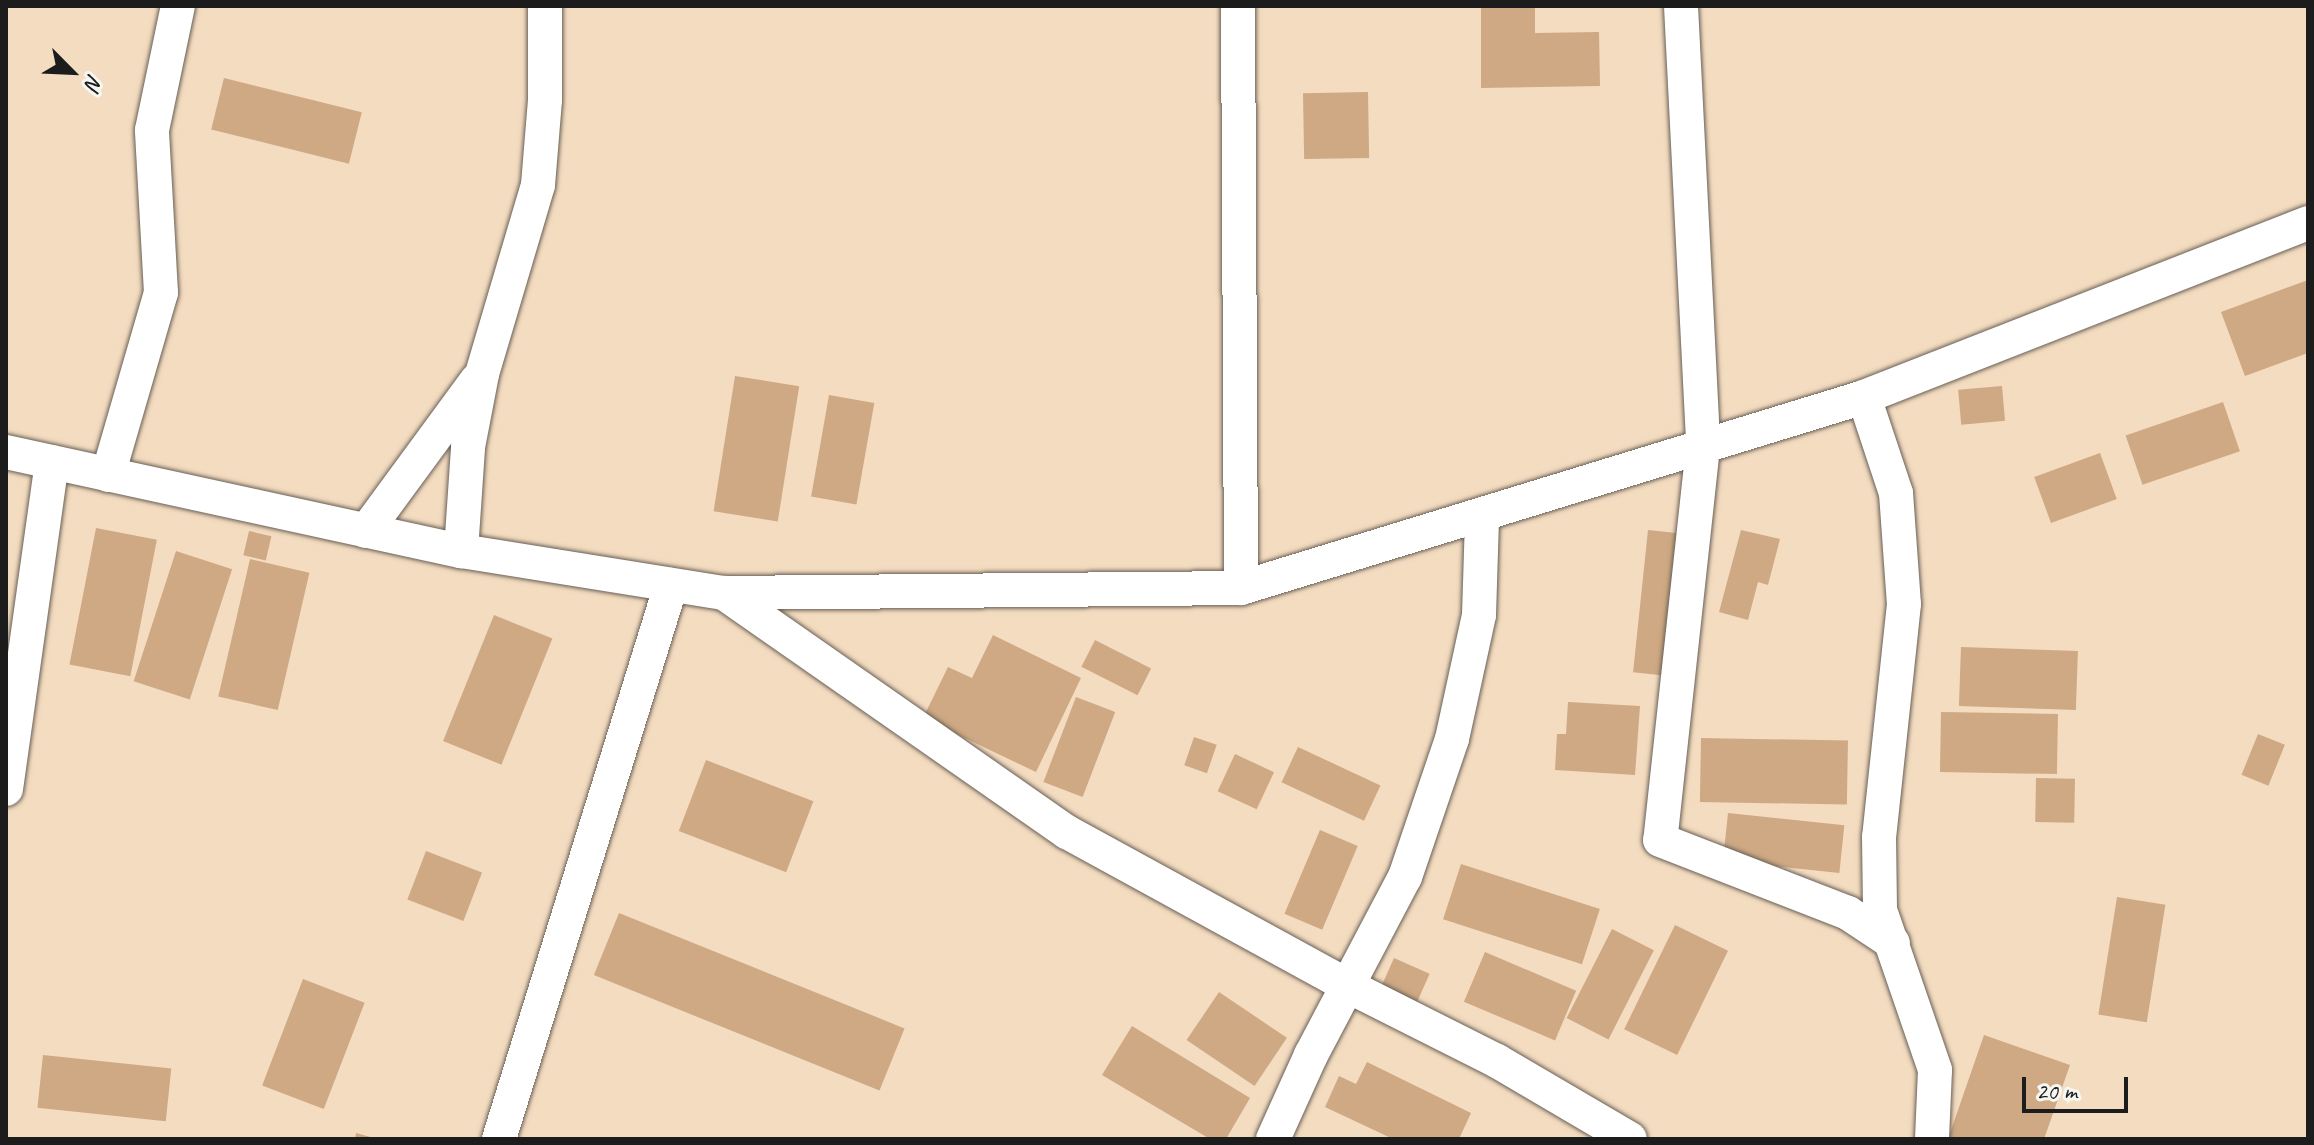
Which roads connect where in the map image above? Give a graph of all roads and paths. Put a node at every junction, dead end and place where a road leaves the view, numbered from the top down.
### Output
1 (178, 6) edge
2 (545, 6) edge
3 (1238, 6) edge
4 (1681, 6) edge
5 (2308, 223) edge
6 (482, 374) junction
7 (1864, 397) junction
8 (1703, 447) junction
9 (6, 452) edge
10 (52, 462) junction
11 (108, 475) junction
12 (1482, 517) junction
13 (366, 531) junction
14 (461, 551) junction
15 (671, 585) junction
16 (1241, 588) junction
17 (724, 593) junction
18 (6, 789) edge
19 (1893, 943) junction
20 (1346, 985) junction
21 (499, 1139) edge
22 (1273, 1139) edge
23 (1630, 1139) edge
24 (1932, 1139) edge

1 - 11 street
2 - 6 street
3 - 16 street
4 - 8 street
5 - 7 street
6 - 13 street
6 - 14 street
7 - 8 street
7 - 19 street
8 - 12 street
8 - 19 street
9 - 10 street
10 - 11 street
10 - 18 street
11 - 13 street
12 - 16 street
12 - 20 street
13 - 14 street
14 - 15 street
15 - 17 street
15 - 21 street
16 - 17 street
17 - 20 street
19 - 24 street
20 - 22 street
20 - 23 street

